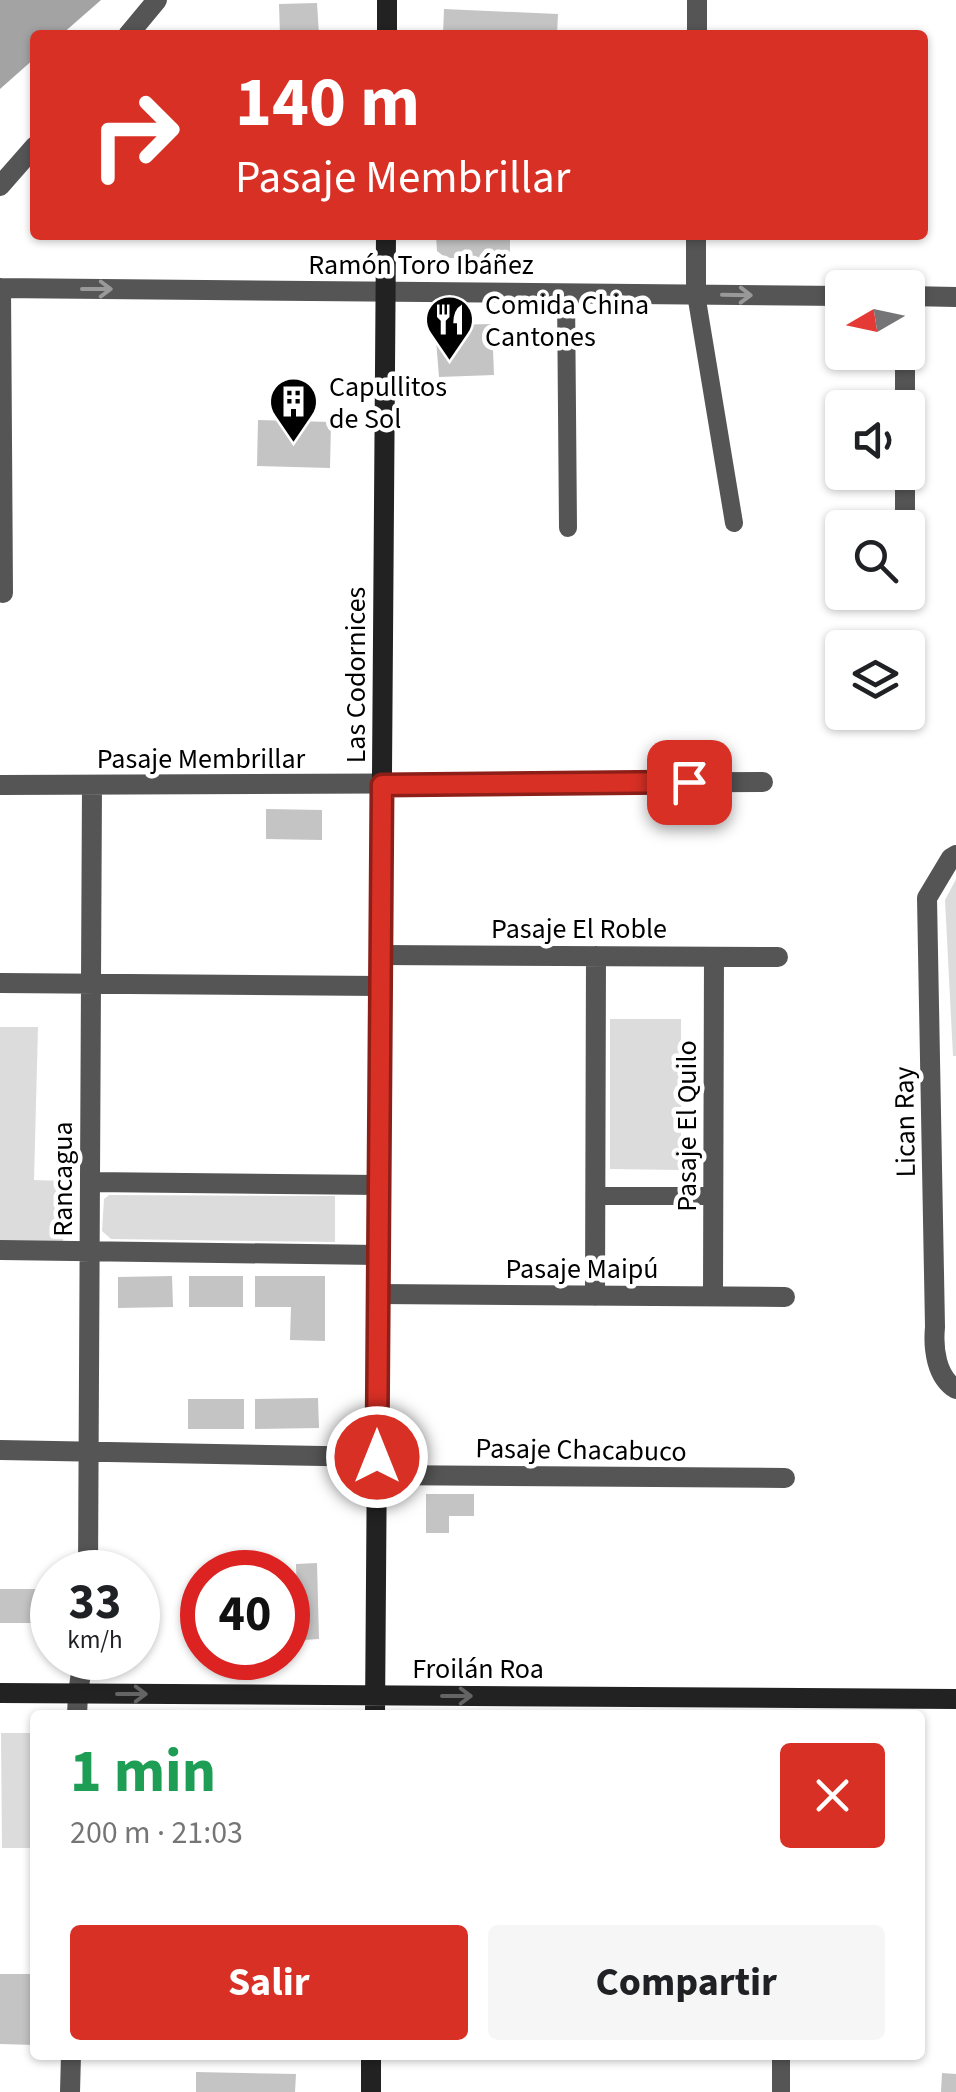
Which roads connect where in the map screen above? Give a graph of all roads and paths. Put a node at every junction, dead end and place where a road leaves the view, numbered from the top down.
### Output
1 (157, 0) edge
2 (387, 0) edge
3 (697, 0) edge
4 (132, 30) edge
5 (387, 30) edge
6 (697, 30) edge
7 (30, 152) edge
8 (0, 186) edge
9 (386, 240) edge
10 (696, 240) edge
11 (1, 288) edge
12 (385, 292) junction
13 (566, 293) junction
14 (696, 294) junction
15 (825, 296) edge
16 (925, 296) edge
17 (956, 296) edge
18 (734, 523) dead end
19 (568, 528) dead end
20 (3, 593) dead end
21 (763, 782) dead end
22 (0, 785) edge
23 (92, 785) junction
24 (382, 785) junction
25 (956, 856) edge
26 (380, 955) junction
27 (596, 956) junction
28 (714, 957) junction
29 (778, 957) dead end
30 (0, 983) edge
31 (91, 984) junction
32 (380, 986) junction
33 (90, 1182) junction
34 (379, 1185) junction
35 (595, 1196) junction
36 (713, 1196) junction
37 (0, 1250) edge
38 (90, 1251) junction
39 (378, 1255) junction
40 (378, 1294) junction
41 (594, 1296) junction
42 (712, 1296) junction
43 (785, 1297) dead end
44 (956, 1389) edge
45 (0, 1450) edge
46 (88, 1451) junction
47 (377, 1466) junction
48 (785, 1478) dead end
49 (88, 1550) edge
50 (0, 1693) edge
51 (956, 1699) edge
52 (78, 1704) edge
53 (375, 1705) edge
54 (783, 1706) edge
55 (71, 2060) edge
56 (372, 2060) edge
57 (781, 2060) edge
58 (70, 2092) edge
59 (371, 2092) edge
60 (781, 2092) edge

1 - 4 street
2 - 5 street
3 - 6 street
7 - 8 street
9 - 12 street, Las Codornices
10 - 14 street
11 -> 12 street, Ramón Toro Ibáñez
11 - 20 street
12 - 13 street, Ramón Toro Ibáñez
12 - 24 street, Las Codornices
13 - 14 street, Ramón Toro Ibáñez
13 - 19 lane
14 -> 15 street, Ramón Toro Ibáñez
14 - 18 lane
16 - 17 street
21 - 24 street, Pasaje Membrillar
22 - 23 street, Pasaje Membrillar
23 - 24 street, Pasaje Membrillar
23 - 31 street, Rancagua
24 - 26 street, Las Codornices
25 - 44 street, Lican Ray
26 - 27 street, Pasaje El Roble
26 - 32 street, Las Codornices
27 - 28 street, Pasaje El Roble
27 - 35 street
28 - 29 street, Pasaje El Roble
28 - 36 street, Pasaje El Quilo
30 - 31 street
31 - 32 street
31 - 33 street, Rancagua
32 - 34 street, Las Codornices
33 - 34 street
33 - 38 street, Rancagua
34 - 39 street, Las Codornices
35 - 36 lane
35 - 41 street
36 - 42 street, Pasaje El Quilo
37 - 38 street
38 - 39 street
38 - 46 street, Rancagua
39 - 40 street, Las Codornices
40 - 41 street, Pasaje Maipú
40 - 47 street, Las Codornices
41 - 42 street, Pasaje Maipú
42 - 43 street, Pasaje Maipú
45 - 46 street, Pasaje Chacabuco
46 - 47 street, Pasaje Chacabuco
46 - 49 street, Rancagua
47 - 48 street, Pasaje Chacabuco
47 - 53 street, Las Codornices
50 - 52 street, Froilán Roa
51 - 54 street, Froilán Roa
52 -> 53 street, Froilán Roa
53 -> 54 street, Froilán Roa
55 - 58 street
56 - 59 street
57 - 60 lane

